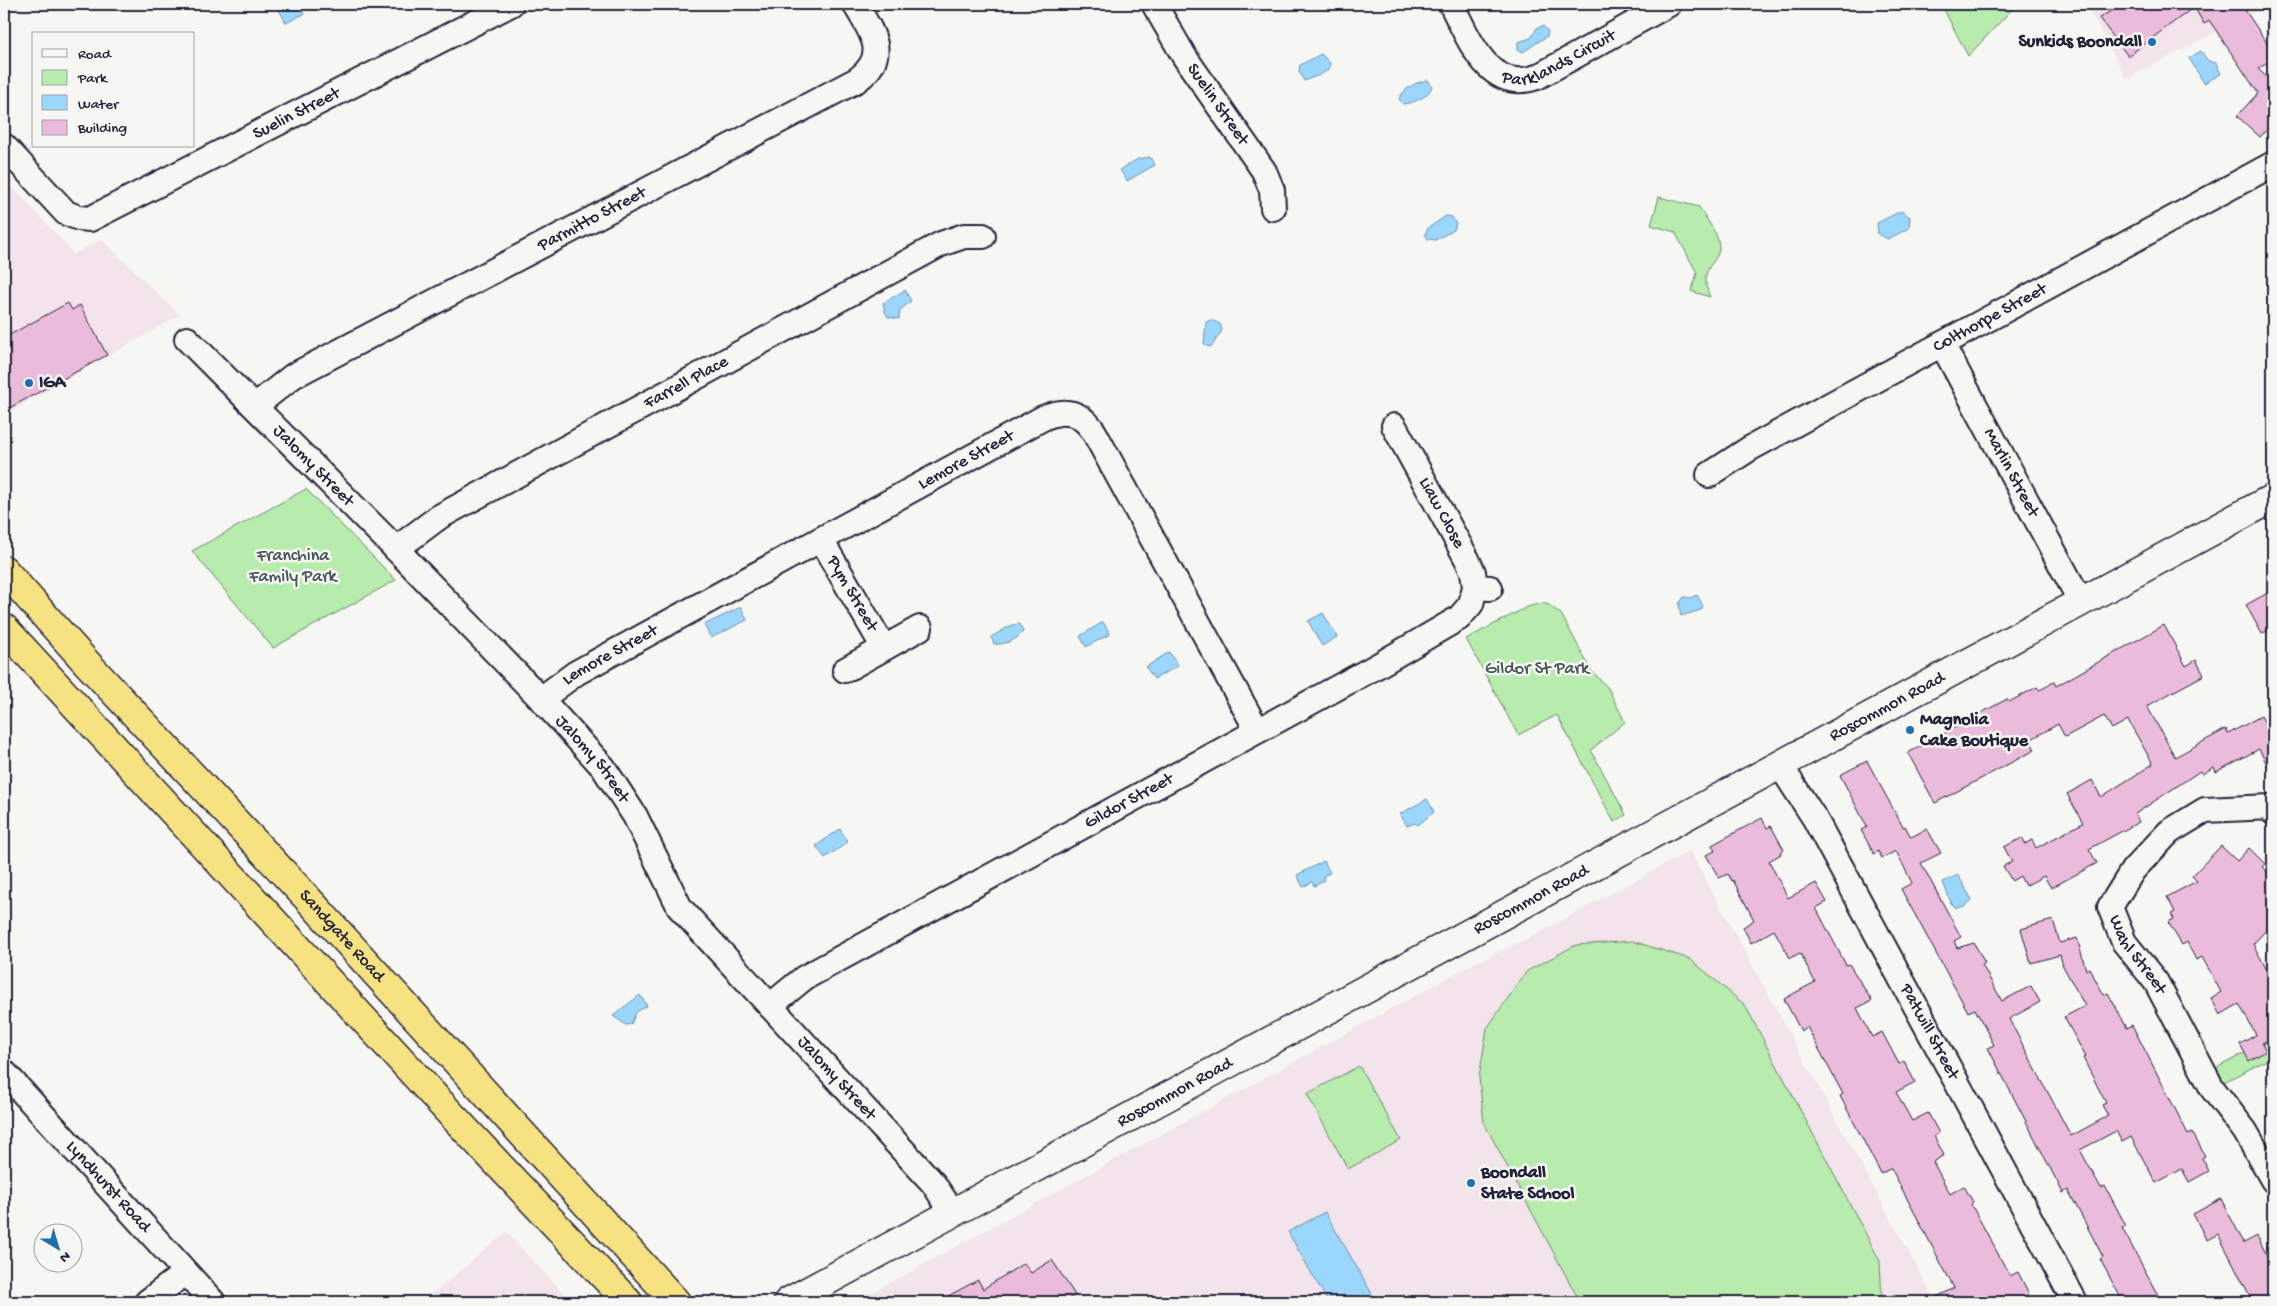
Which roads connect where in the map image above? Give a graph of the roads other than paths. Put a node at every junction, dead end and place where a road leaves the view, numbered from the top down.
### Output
1 (511, 4) edge
2 (855, 4) edge
3 (1154, 4) edge
4 (1451, 4) edge
5 (1669, 4) edge
6 (4, 146) edge
7 (2273, 164) edge
8 (1273, 208) dead end
9 (983, 236) dead end
10 (187, 339) dead end
11 (1942, 344) junction
12 (255, 406) junction
13 (1394, 426) dead end
14 (1710, 475) dead end
15 (2273, 498) edge
16 (820, 540) junction
17 (396, 548) junction
18 (4, 570) edge
19 (1484, 588) joint
20 (2081, 602) junction
21 (4, 628) edge
22 (920, 628) dead end
23 (884, 648) junction
24 (845, 670) dead end
25 (541, 699) junction
26 (1257, 730) junction
27 (1780, 764) junction
28 (2273, 808) edge
29 (770, 1006) junction
30 (4, 1072) edge
31 (2273, 1180) edge
32 (953, 1213) junction
33 (185, 1273) junction
34 (147, 1302) edge
35 (213, 1302) edge
36 (628, 1302) edge
37 (676, 1302) edge
38 (788, 1302) edge
39 (2075, 1302) edge

1 - 6 street, Suelin Street
2 - 12 street, Parmitto Street
3 - 8 street, Suelin Street
4 - 5 street, Parklands Circuit
7 - 11 street, Colthorpe Street
9 - 17 street, Farrell Place
10 - 12 street, Jalomy Street
11 - 14 street, Colthorpe Street
11 - 20 street, Marlin Street
12 - 17 street, Jalomy Street
13 - 19 street, Liaw Close
15 - 20 street, Roscommon Road
16 - 23 street, Pym Street
16 - 25 street, Lemore Street
16 - 26 street, Lemore Street
17 - 25 street, Jalomy Street
18 - 37 highway, Sandgate Road
19 - 26 street, Gildor Street
20 - 27 street, Roscommon Road
21 - 36 highway
22 - 23 street, Pym Street
23 - 24 street, Pym Street
25 - 29 street, Jalomy Street
26 - 29 street, Gildor Street
27 - 32 street, Roscommon Road
27 - 39 street, Patwill Street
28 - 31 street, Wahl Street
29 - 32 street, Jalomy Street
30 - 33 street, Lyndhurst Road
32 - 38 street, Roscommon Road
33 - 34 street
33 - 35 street, Lyndhurst Road

